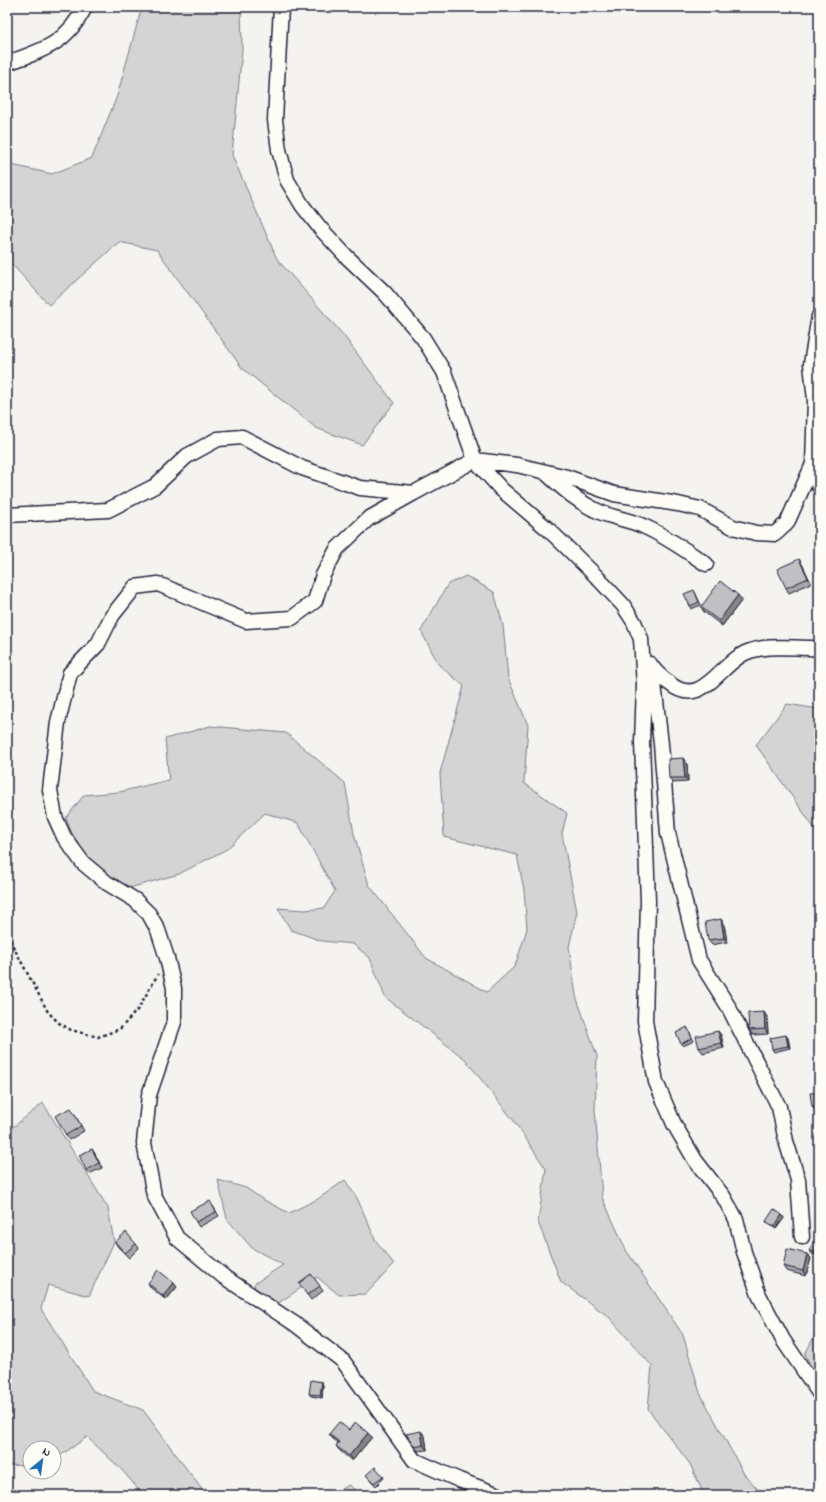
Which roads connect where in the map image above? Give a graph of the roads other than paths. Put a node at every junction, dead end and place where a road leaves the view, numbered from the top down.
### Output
1 (85, 7) edge
2 (281, 7) edge
3 (7, 63) edge
4 (819, 316) edge
5 (475, 460) junction
6 (813, 464) junction
7 (545, 472) junction
8 (819, 486) edge
9 (414, 493) junction
10 (7, 515) edge
11 (706, 564) dead end
12 (819, 650) edge
13 (642, 654) junction
14 (652, 667) junction
15 (802, 1237) dead end
16 (819, 1393) edge
17 (499, 1495) edge

1 - 3 street
2 - 5 street
4 - 6 street
5 - 7 street
5 - 9 street
5 - 13 street
6 - 7 street
6 - 8 street
7 - 11 street
9 - 10 street
9 - 17 street
12 - 14 street
13 - 14 street
13 - 16 street
14 - 15 street

